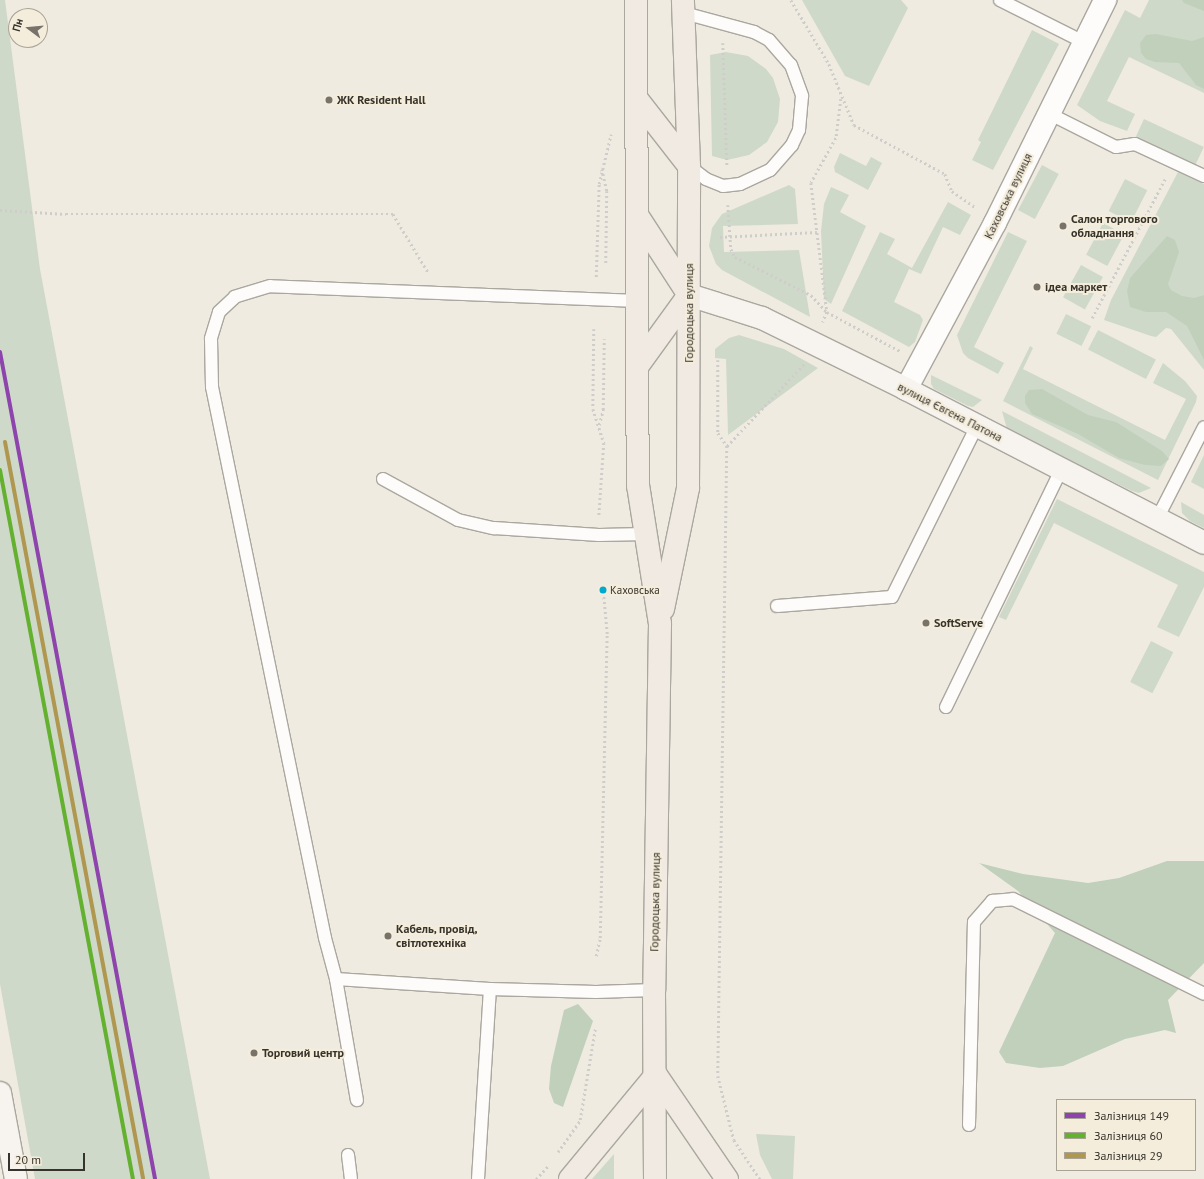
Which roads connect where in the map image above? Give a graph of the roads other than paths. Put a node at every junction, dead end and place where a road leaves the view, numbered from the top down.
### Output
1 (636, 0) edge
2 (1000, 0) edge
3 (1105, 0) edge
4 (684, 6) edge
5 (1084, 42) junction
6 (636, 98) junction
7 (1048, 113) junction
8 (689, 166) junction
9 (1204, 176) edge
10 (637, 215) junction
11 (689, 295) junction
12 (638, 302) junction
13 (639, 364) junction
14 (906, 389) junction
15 (977, 426) junction
16 (1204, 427) edge
17 (1061, 470) junction
18 (383, 479) dead end
19 (1157, 519) junction
20 (646, 534) junction
21 (1204, 543) edge
22 (776, 606) dead end
23 (660, 624) junction
24 (946, 707) dead end
25 (336, 979) junction
26 (490, 989) junction
27 (654, 990) junction
28 (1204, 994) edge
29 (656, 1075) junction
30 (0, 1093) edge
31 (357, 1100) dead end
32 (969, 1125) dead end
33 (348, 1155) dead end
34 (16, 1179) edge
35 (352, 1179) edge
36 (478, 1179) edge
37 (570, 1179) edge
38 (656, 1179) edge
39 (727, 1179) edge

1 - 6 main road, Городоцька вулиця
2 - 5 lane
3 - 5 street, Каховська вулиця
4 - 8 main road, Городоцька вулиця
4 - 8 lane
5 - 7 street, Каховська вулиця
6 - 8 main road
6 - 10 main road, Городоцька вулиця
7 - 9 lane
7 - 14 street, Каховська вулиця
8 - 11 main road, Городоцька вулиця
10 - 11 main road
10 - 12 main road, Городоцька вулиця
11 - 13 main road
11 - 14 street, вулиця Євгена Патона
11 - 23 main road, Городоцька вулиця
12 - 13 main road, Городоцька вулиця
12 - 25 lane
13 - 20 main road, Городоцька вулиця
14 - 15 street, вулиця Євгена Патона
15 - 17 street, вулиця Євгена Патона
15 - 22 lane
16 - 19 lane
17 - 19 street, вулиця Євгена Патона
17 - 24 lane
18 - 20 lane
19 - 21 street, вулиця Євгена Патона
20 - 23 main road, Городоцька вулиця
23 - 27 main road, Городоцька вулиця
25 - 26 lane
25 - 31 lane
26 - 27 lane
26 - 36 lane
27 - 29 main road, Городоцька вулиця
28 - 32 lane
29 - 37 main road
29 - 38 main road, Городоцька вулиця
29 - 39 main road
30 - 34 street
33 - 35 lane

